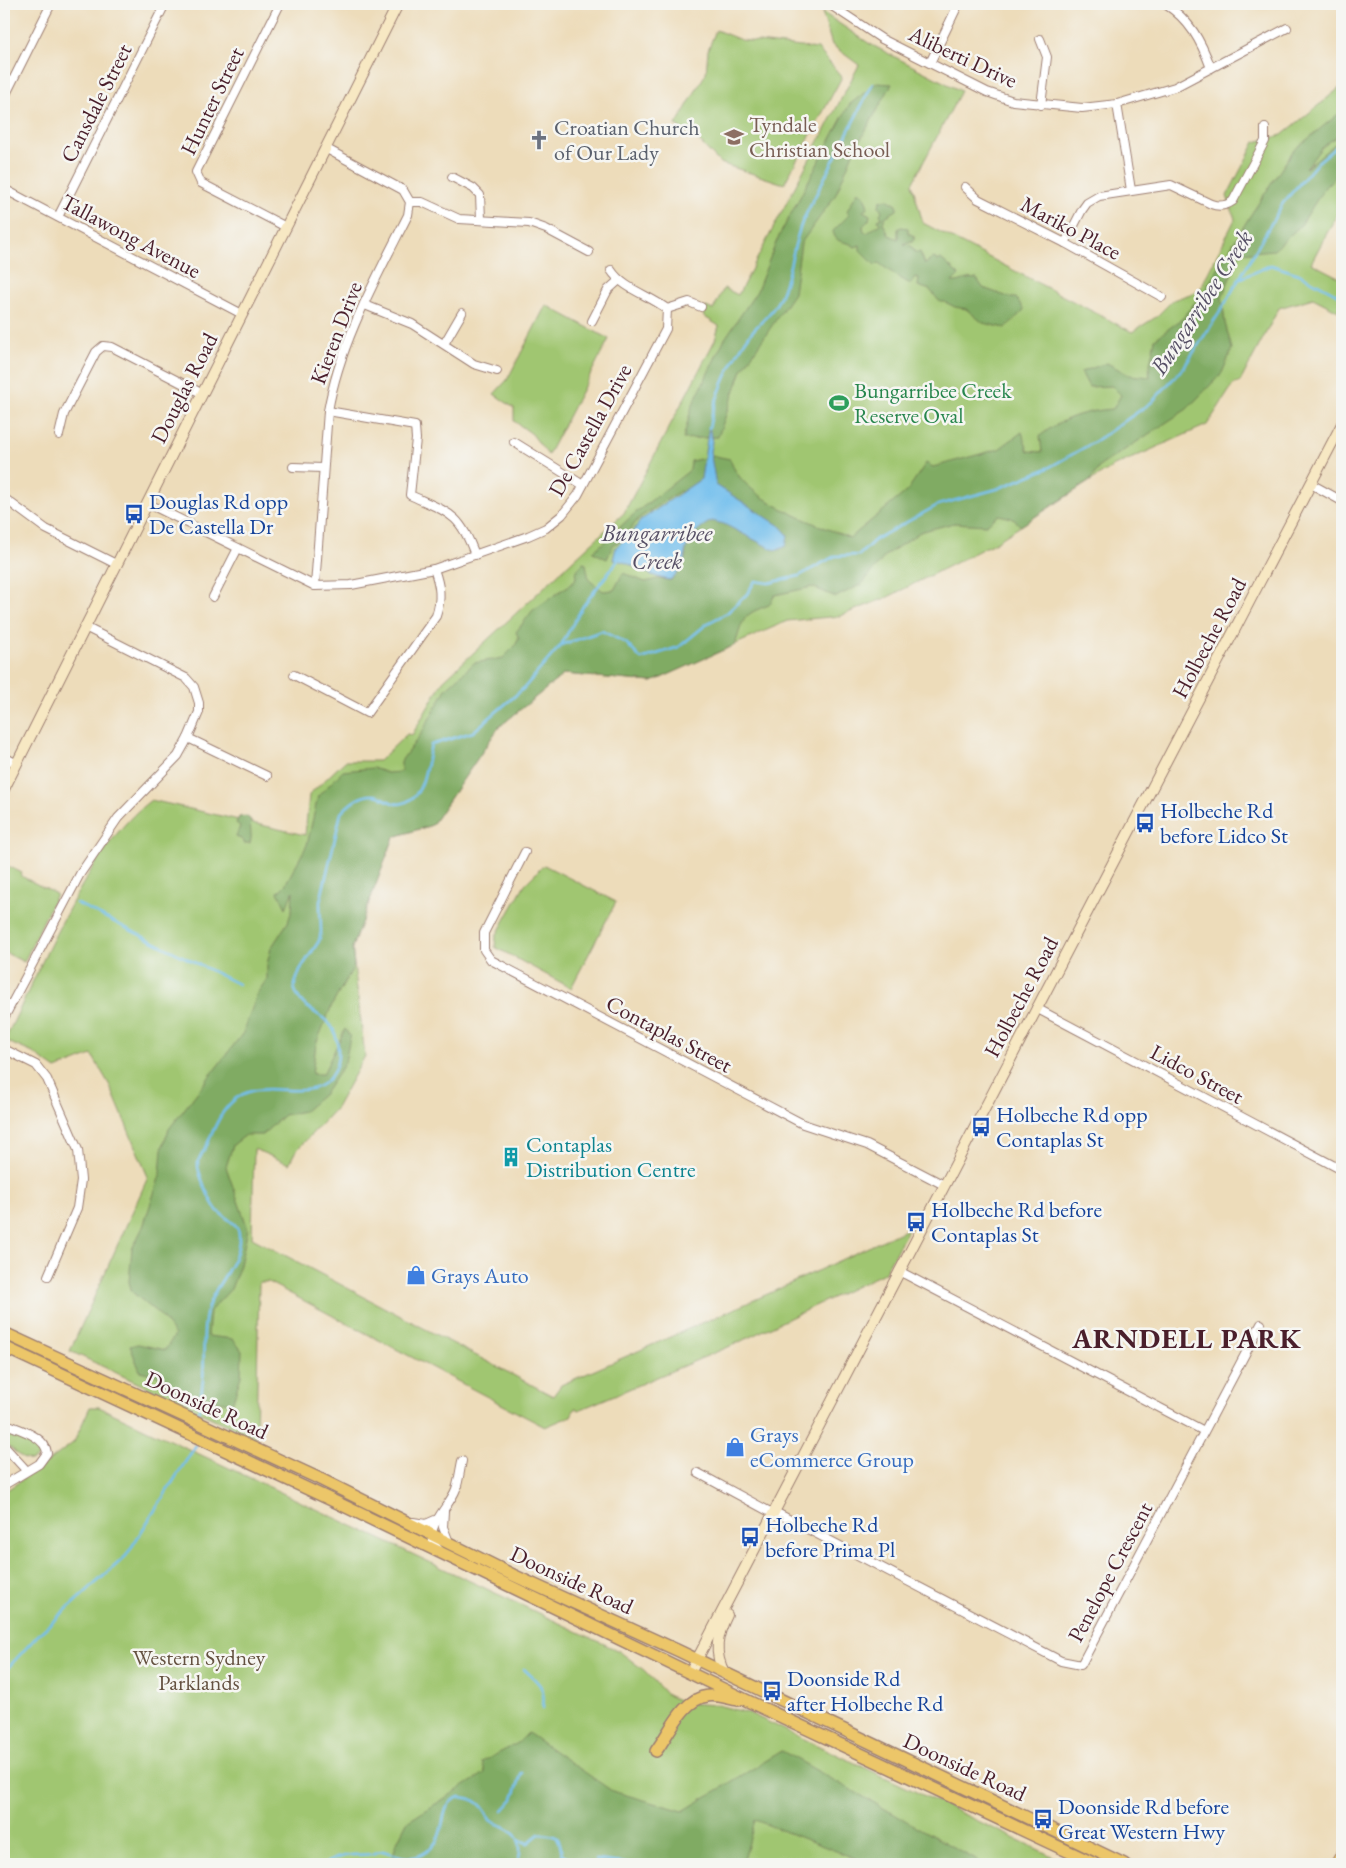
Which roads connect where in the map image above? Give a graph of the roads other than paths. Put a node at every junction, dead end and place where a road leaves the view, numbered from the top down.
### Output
1 (51, 4) edge
2 (165, 4) edge
3 (280, 4) edge
4 (398, 4) edge
5 (829, 4) edge
6 (1165, 4) edge
7 (958, 7) dead end
8 (1287, 28) dead end
9 (1040, 39) dead end
10 (930, 63) junction
11 (1211, 68) junction
12 (4, 98) edge
13 (1117, 104) junction
14 (1041, 105) junction
15 (1265, 128) dead end
16 (326, 148) junction
17 (452, 177) dead end
18 (965, 187) dead end
19 (4, 189) edge
20 (1132, 190) junction
21 (410, 202) junction
22 (58, 218) junction
23 (481, 219) junction
24 (286, 227) junction
25 (1065, 243) junction
26 (588, 252) dead end
27 (611, 270) dead end
28 (618, 281) junction
29 (1162, 297) dead end
30 (365, 305) junction
31 (701, 307) dead end
32 (667, 309) junction
33 (462, 313) dead end
34 (242, 314) junction
35 (592, 321) dead end
36 (444, 344) junction
37 (497, 371) dead end
38 (203, 394) junction
39 (328, 411) junction
40 (1342, 424) edge
41 (59, 435) dead end
42 (514, 442) dead end
43 (293, 467) dead end
44 (323, 468) junction
45 (1311, 484) junction
46 (582, 486) junction
47 (4, 498) edge
48 (1342, 501) edge
49 (147, 503) junction
50 (238, 548) junction
51 (475, 555) junction
52 (116, 564) junction
53 (434, 569) junction
54 (315, 586) junction
55 (213, 597) dead end
56 (84, 627) junction
57 (294, 676) dead end
58 (188, 738) junction
59 (4, 757) edge
60 (17, 764) junction
61 (266, 776) dead end
62 (4, 789) edge
63 (525, 852) dead end
64 (1036, 1008) junction
65 (4, 1018) edge
66 (4, 1049) edge
67 (1342, 1170) edge
68 (944, 1185) junction
69 (899, 1271) junction
70 (48, 1276) dead end
71 (1262, 1324) dead end
72 (4, 1333) edge
73 (4, 1347) edge
74 (4, 1423) edge
75 (1204, 1431) junction
76 (4, 1446) edge
77 (462, 1461) dead end
78 (26, 1470) junction
79 (698, 1473) dead end
80 (4, 1484) edge
81 (444, 1511) junction
82 (772, 1512) junction
83 (435, 1520) junction
84 (404, 1521) junction
85 (433, 1536) junction
86 (453, 1546) junction
87 (443, 1554) junction
88 (734, 1587) junction
89 (696, 1660) junction
90 (690, 1673) junction
91 (725, 1674) junction
92 (750, 1702) junction
93 (656, 1751) dead end
94 (1342, 1857) edge
95 (1095, 1864) edge
96 (1124, 1864) edge
97 (1338, 1864) edge

1 - 12 street
2 - 22 street, Cansdale Street
3 - 24 street, Hunter Street
4 - 16 street, Douglas Road
5 - 10 street, Aliberti Drive
6 - 11 street
7 - 10 street
8 - 11 street, Aliberti Drive
9 - 14 street
10 - 14 street, Aliberti Drive
11 - 13 street, Aliberti Drive
13 - 14 street, Aliberti Drive
13 - 20 street
15 - 20 street
16 - 21 street
16 - 24 street, Douglas Road
17 - 23 street
18 - 25 street, Mariko Place
19 - 22 street, Tallawong Avenue
20 - 25 street
21 - 23 street
21 - 30 street, Kieren Drive
22 - 34 street, Tallawong Avenue
23 - 26 street
24 - 34 street, Douglas Road
25 - 29 street, Mariko Place
27 - 28 street
28 - 32 street
28 - 35 street
30 - 36 street
30 - 39 street, Kieren Drive
31 - 32 street
32 - 46 street, De Castella Drive
33 - 36 street
34 - 38 street, Douglas Road
36 - 37 street
38 - 41 street
38 - 49 street, Douglas Road
39 - 44 street, Kieren Drive
39 - 51 street
40 - 45 street, Holbeche Road
42 - 46 street
43 - 44 street
44 - 54 street, Kieren Drive
45 - 48 street
45 - 64 street, Holbeche Road
46 - 51 street, De Castella Drive
47 - 52 street
49 - 50 street, De Castella Drive
49 - 52 street, Douglas Road
50 - 54 street, De Castella Drive
50 - 55 street
51 - 53 street, De Castella Drive
52 - 56 street, Douglas Road
53 - 54 street, De Castella Drive
53 - 57 street
56 - 58 street
56 - 60 street, Douglas Road
58 - 61 street
58 - 65 street
59 - 60 street
60 - 62 street, Douglas Road
63 - 68 street, Contaplas Street
64 - 67 street, Lidco Street
64 - 68 street, Holbeche Road
66 - 70 street
68 - 69 street, Holbeche Road
69 - 75 street
69 - 82 street, Holbeche Road
71 - 75 street, Penelope Crescent
72 - 84 main road, Doonside Road
73 - 87 main road, Doonside Road
74 - 78 street
75 - 82 street, Penelope Crescent
76 - 78 street
77 - 81 street
78 - 80 street
79 - 82 street
81 - 83 street
81 - 86 street
82 - 88 street, Holbeche Road
83 - 84 street
83 - 85 street
84 - 85 main road, Doonside Road
85 - 86 main road, Doonside Road
85 - 87 street
86 - 89 main road, Doonside Road
87 - 90 main road, Doonside Road
88 - 89 street, Holbeche Road
88 - 91 street, Holbeche Road
89 - 90 street, Holbeche Road
89 - 91 main road, Doonside Road
90 - 92 main road, Doonside Road
91 - 96 main road, Doonside Road
92 - 93 main road
92 - 95 main road, Doonside Road
94 - 97 highway

